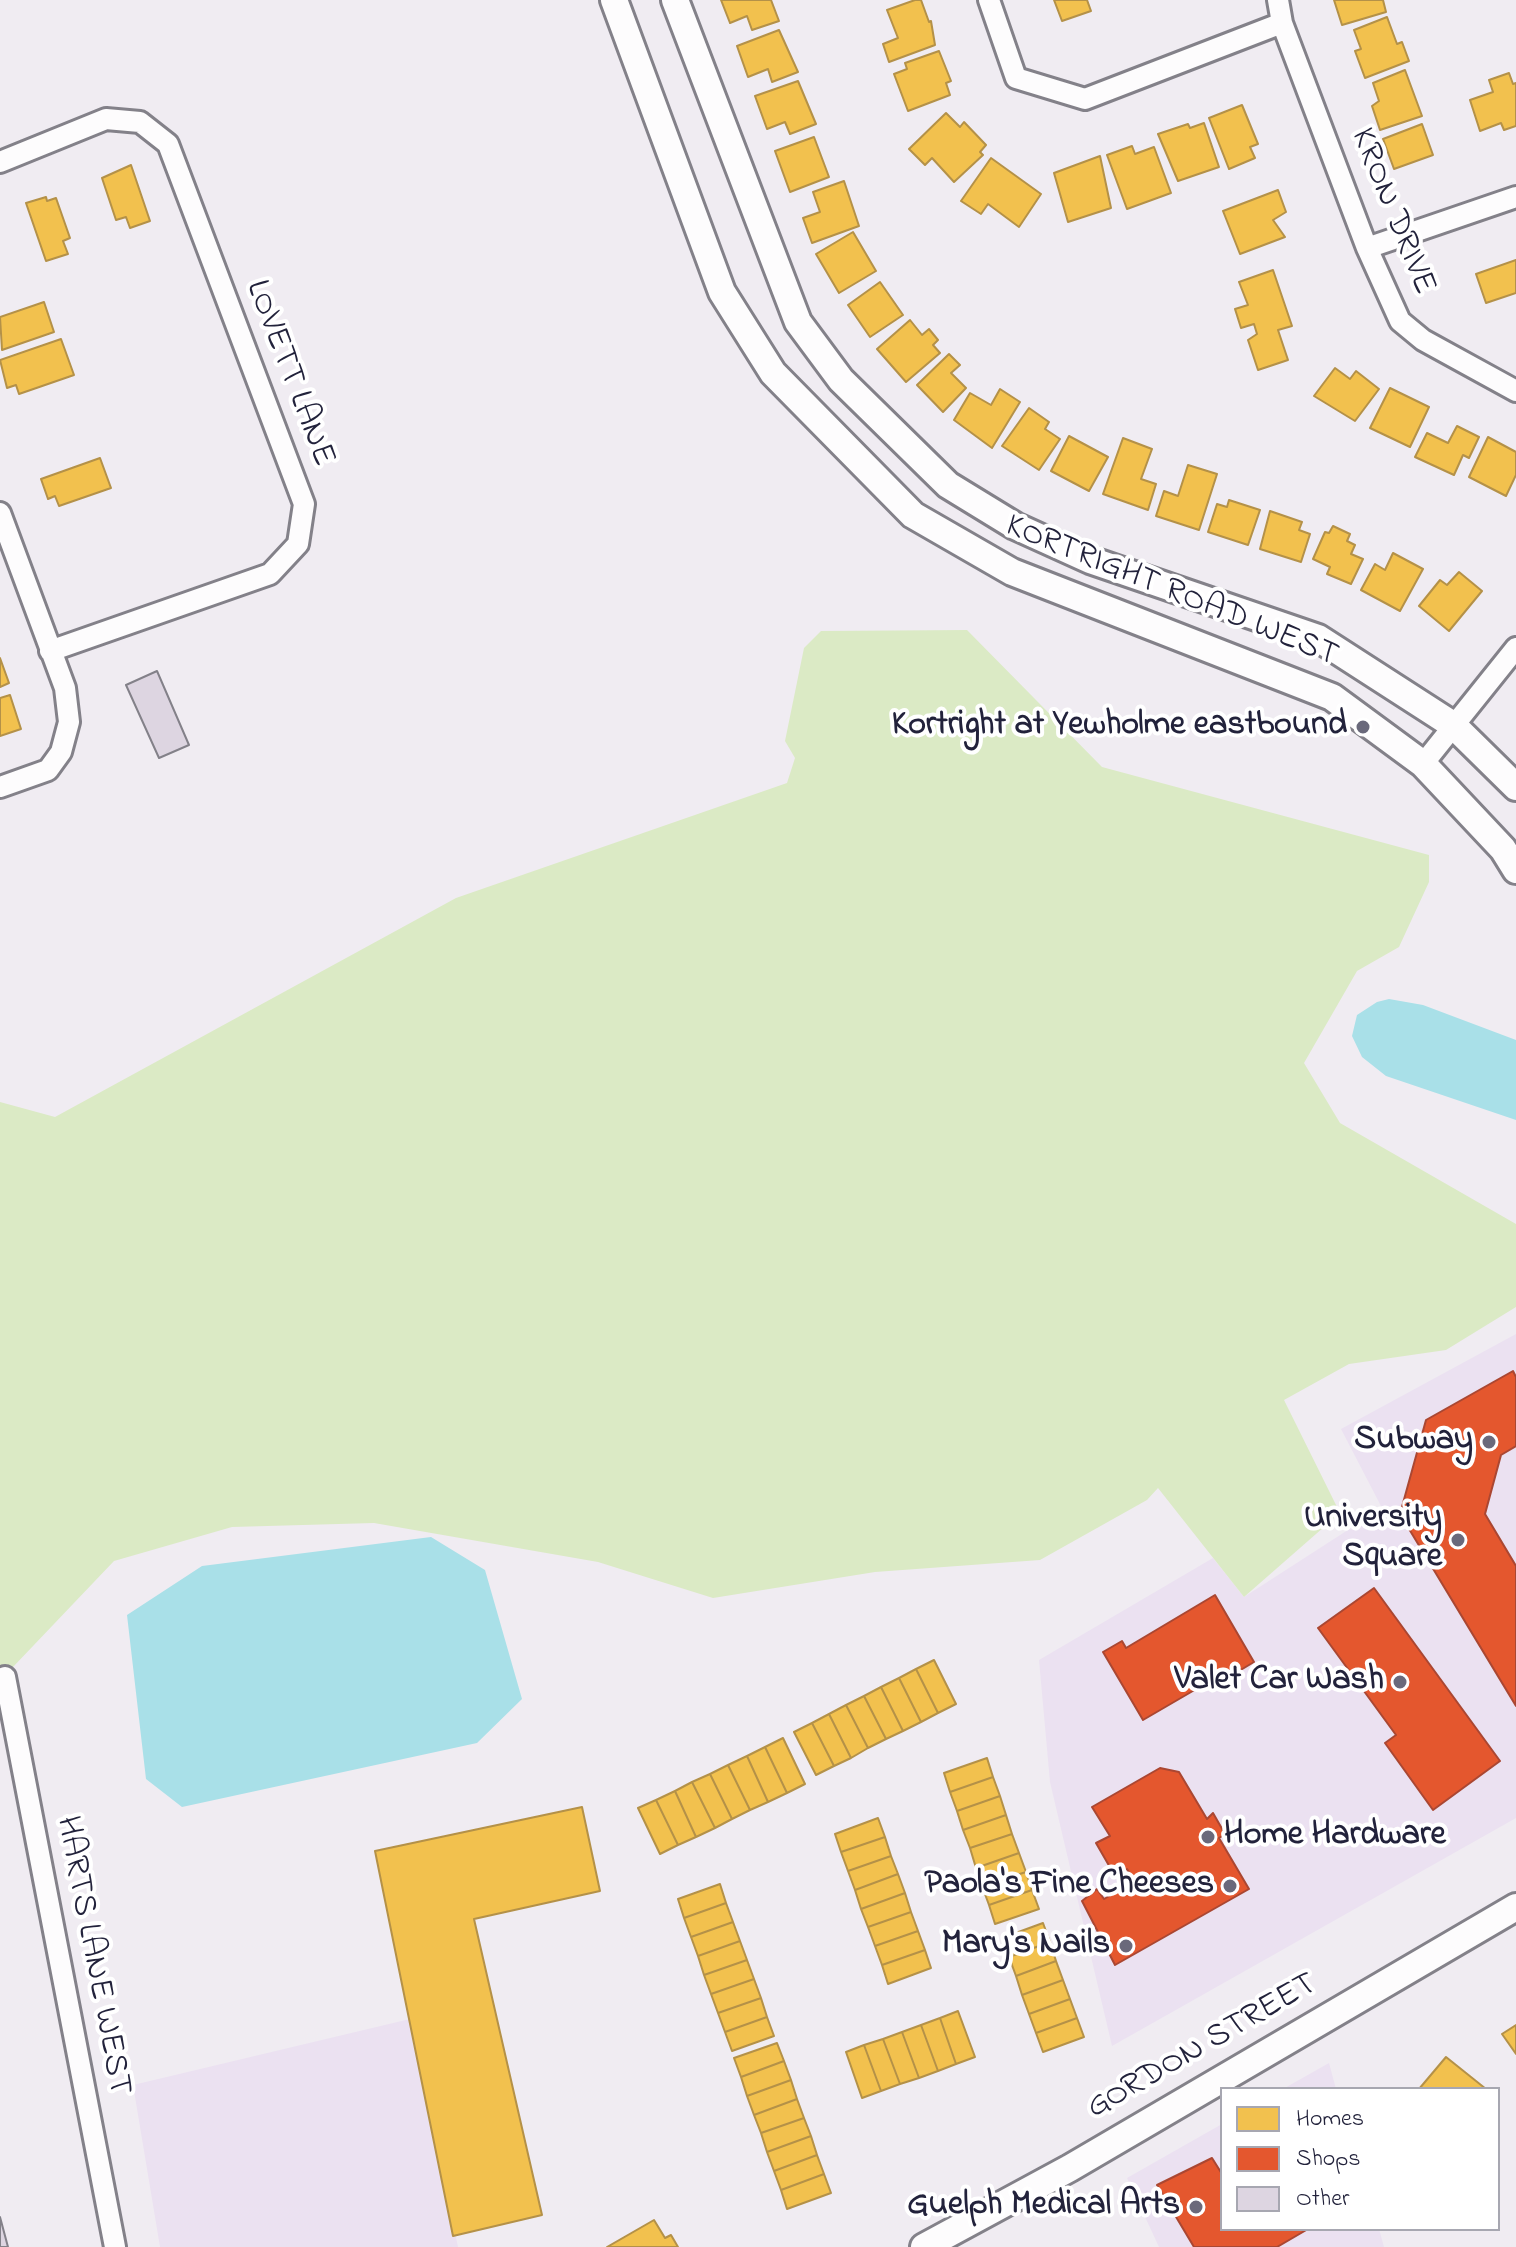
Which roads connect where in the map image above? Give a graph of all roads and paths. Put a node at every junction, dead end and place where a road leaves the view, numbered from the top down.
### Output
1 (614, 0) edge
2 (675, 0) edge
3 (989, 0) edge
4 (1278, 0) edge
5 (1282, 23) junction
6 (0, 162) edge
7 (1516, 197) edge
8 (1367, 248) junction
9 (1516, 391) edge
10 (0, 513) edge
11 (1516, 648) edge
12 (50, 651) junction
13 (1453, 725) junction
14 (1423, 764) junction
15 (0, 787) edge
16 (1516, 787) edge
17 (1516, 870) edge
18 (5, 1677) dead end
19 (1516, 1907) edge
20 (115, 2247) edge
21 (924, 2247) edge

1 - 14 street, KORTRIGHT ROAD WEST
2 - 13 street, KORTRIGHT ROAD WEST
3 - 5 street
4 - 5 street, KRON DRIVE
5 - 8 street, KRON DRIVE
6 - 12 street, LOVETT LANE
7 - 8 street
8 - 9 street, KRON DRIVE
10 - 12 street
11 - 13 street
12 - 15 street
13 - 14 street
13 - 16 street, KORTRIGHT ROAD WEST
14 - 17 street, KORTRIGHT ROAD WEST
18 - 20 street, HARTS LANE WEST
19 - 21 street, GORDON STREET

